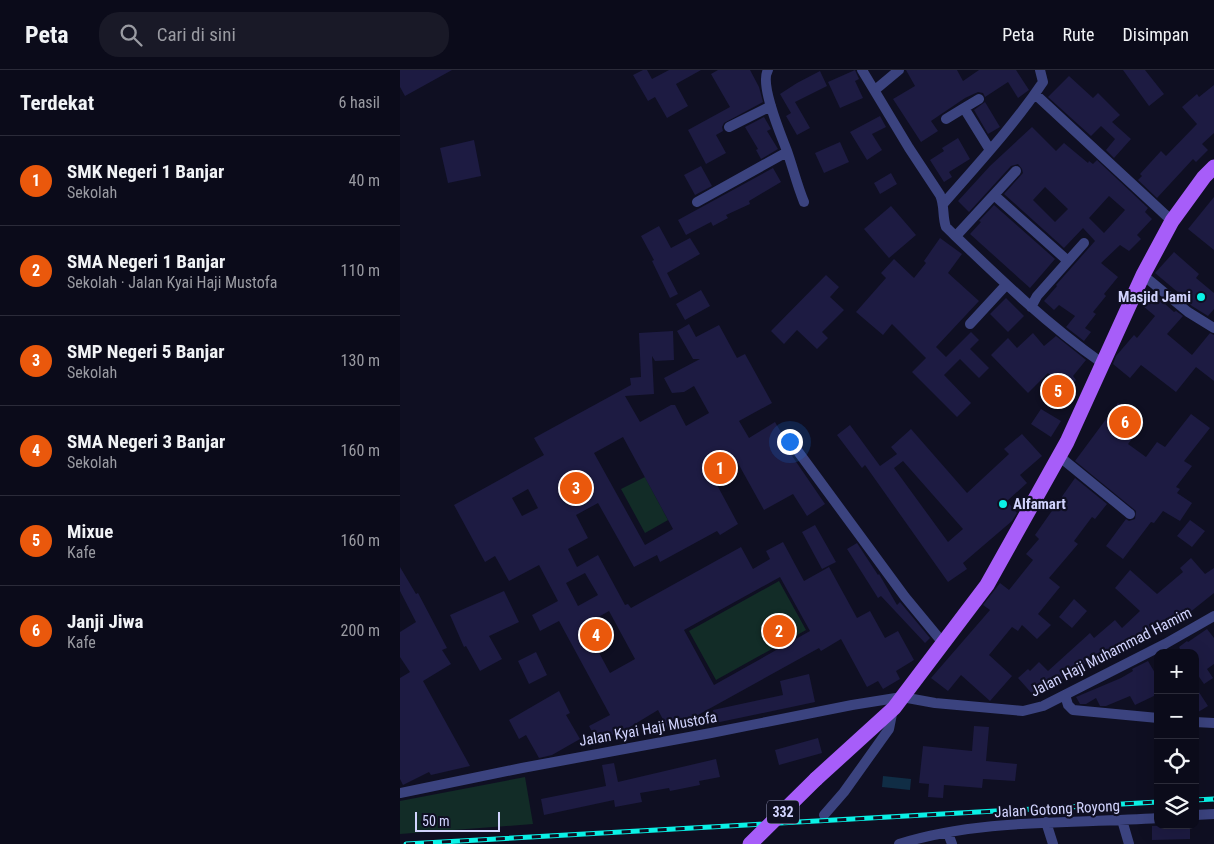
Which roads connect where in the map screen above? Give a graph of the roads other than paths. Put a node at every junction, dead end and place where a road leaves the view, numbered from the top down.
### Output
1 (862, 70) edge
2 (899, 70) edge
3 (1040, 70) edge
4 (765, 72) edge
5 (875, 90) junction
6 (1035, 94) junction
7 (979, 99) dead end
8 (771, 106) junction
9 (964, 108) junction
10 (946, 119) dead end
11 (729, 127) dead end
12 (990, 150) junction
13 (787, 152) junction
14 (1214, 166) edge
15 (1016, 171) dead end
16 (994, 195) junction
17 (697, 202) dead end
18 (804, 202) dead end
19 (944, 204) junction
20 (1172, 221) junction
21 (956, 236) junction
22 (1084, 243) dead end
23 (1068, 261) junction
24 (1143, 275) junction
25 (1006, 285) junction
26 (1031, 307) junction
27 (970, 324) dead end
28 (1214, 328) edge
29 (1102, 362) junction
30 (794, 446) dead end
31 (1060, 457) junction
32 (1130, 514) dead end
33 (1214, 616) edge
34 (943, 644) junction
35 (1065, 695) junction
36 (898, 703) junction
37 (1154, 718) edge
38 (1199, 722) edge
39 (1214, 723) edge
40 (400, 794) edge
41 (1214, 814) edge
42 (824, 815) dead end
43 (1199, 815) edge
44 (1154, 818) edge
45 (1122, 820) junction
46 (1046, 822) junction
47 (948, 833) junction
48 (750, 844) edge
49 (899, 844) edge
50 (952, 844) edge
51 (1053, 844) edge
52 (1129, 844) edge

1 - 5 street
2 - 5 street
3 - 6 street
4 - 8 street
5 - 19 street
6 - 12 street
6 - 20 street
7 - 9 street
8 - 11 street
8 - 13 street
9 - 10 street
9 - 12 street
12 - 19 street
13 - 17 street
13 - 18 street
14 - 20 main road, 332
15 - 16 street
16 - 21 street
16 - 23 street
19 - 21 street
20 - 24 main road, 332
21 - 25 street
22 - 23 street
23 - 26 street
24 - 28 street
24 - 29 main road, 332
25 - 26 street
25 - 27 street
26 - 29 street
29 - 31 main road, 332
30 - 34 street
31 - 32 street
31 - 34 main road, 332
33 - 35 street, Jalan Haji Muhammad Hamim
34 - 36 main road, 332
35 - 36 street, Jalan Haji Muhammad Hamim
35 - 37 street
36 - 40 street, Jalan Kyai Haji Mustofa
36 - 42 street
36 - 48 main road, 332, bridge
38 - 39 street
41 - 43 street
44 - 45 street, Jalan Gotong Royong
45 - 46 street, Jalan Gotong Royong
45 - 52 street
46 - 47 street, Jalan Gotong Royong
46 - 51 street
47 - 49 street, Jalan Gotong Royong
47 - 50 street

